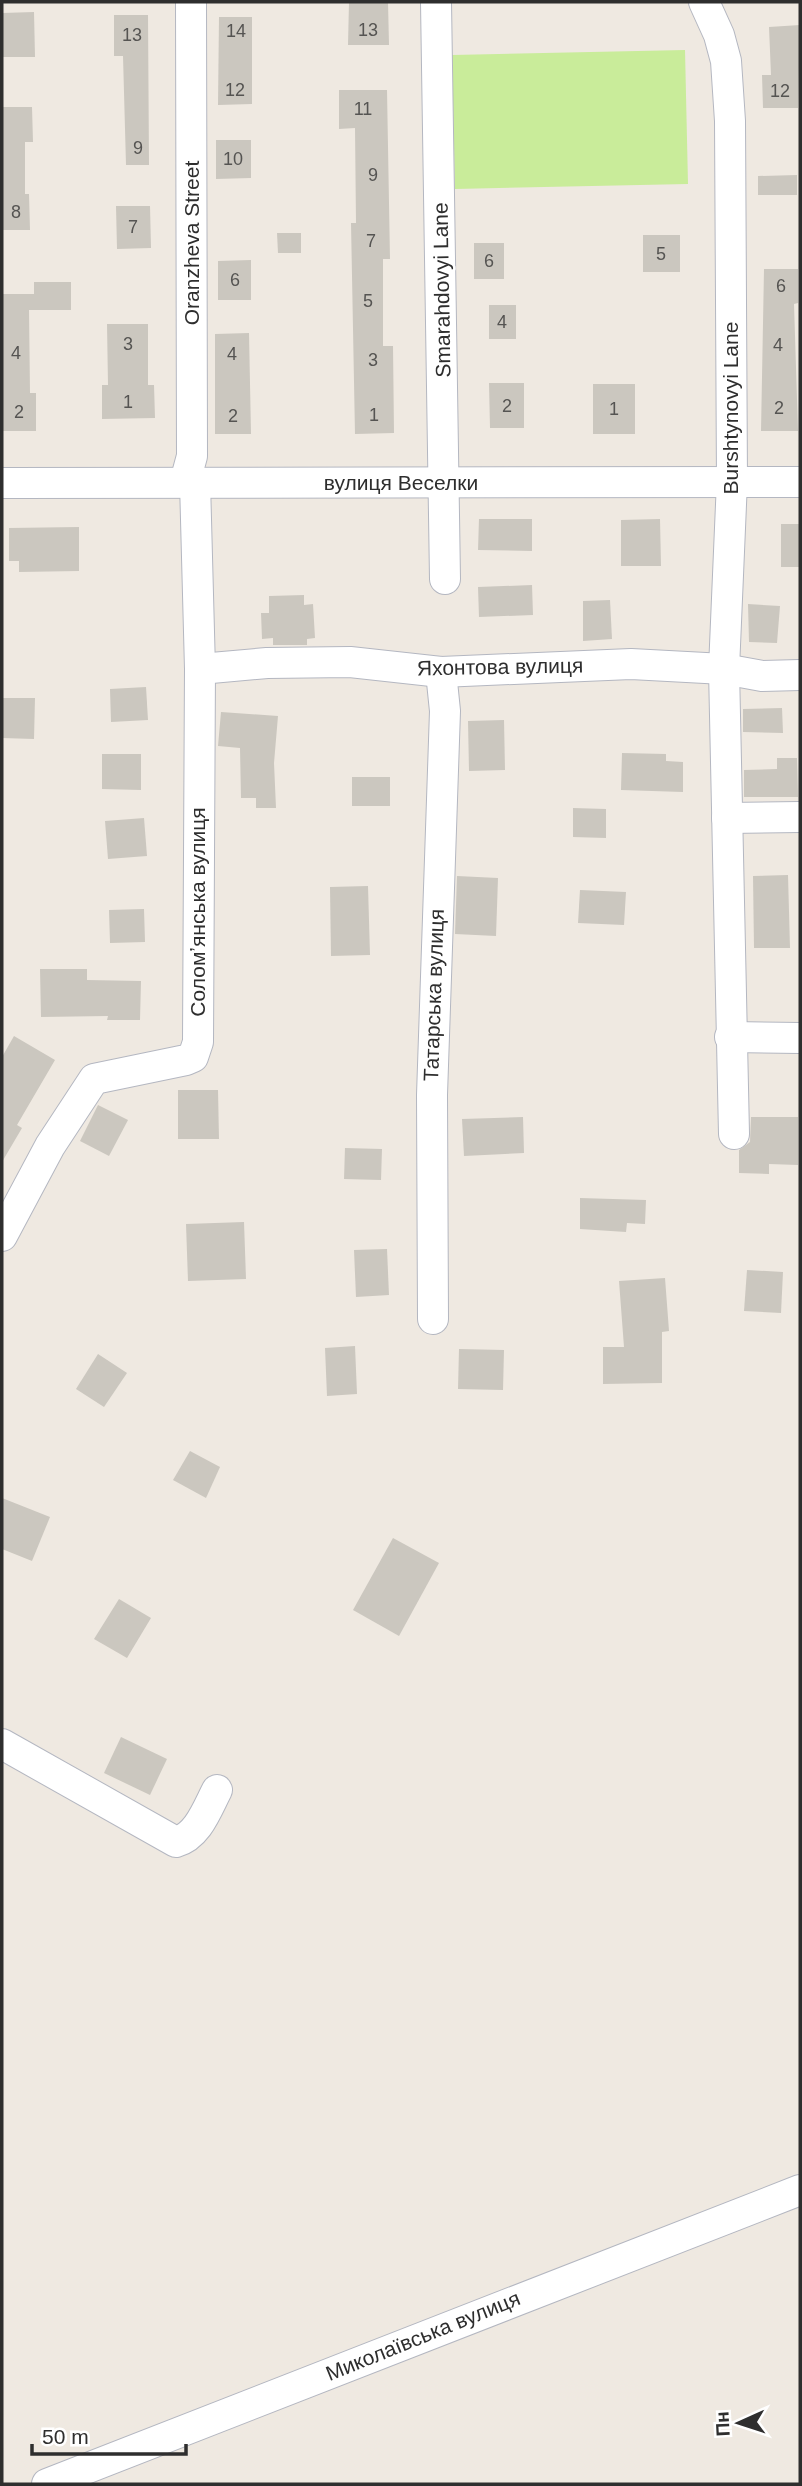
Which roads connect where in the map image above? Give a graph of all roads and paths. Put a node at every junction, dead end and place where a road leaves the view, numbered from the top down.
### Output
1 (191, 2) edge
2 (436, 2) edge
3 (704, 2) edge
4 (732, 481) junction
5 (800, 481) edge
6 (190, 482) junction
7 (2, 483) edge
8 (446, 484) junction
9 (445, 579) dead end
10 (200, 669) junction
11 (724, 669) junction
12 (441, 672) junction
13 (800, 675) edge
14 (800, 817) edge
15 (727, 818) junction
16 (730, 1037) junction
17 (800, 1038) edge
18 (734, 1134) dead end
19 (2, 1236) edge
20 (433, 1319) dead end
21 (2, 1744) edge
22 (217, 1790) dead end
23 (800, 2190) edge
24 (47, 2484) edge

1 - 6 street, Oranzheva Street
2 - 8 street, Smarahdovyi Lane
3 - 4 street, Burshtynovyi Lane
4 - 5 street, вулиця Веселки
4 - 8 street, вулиця Веселки
4 - 11 street, Burshtynovyi Lane
6 - 7 street, вулиця Веселки
6 - 8 street, вулиця Веселки
6 - 10 street, Соломʼянська вулиця
8 - 9 street, Smarahdovyi Lane
10 - 12 street, Яхонтова вулиця
10 - 19 street, Соломʼянська вулиця
11 - 12 street, Яхонтова вулиця
11 - 13 street, Яхонтова вулиця
11 - 15 street, Burshtynovyi Lane
12 - 20 street, Татарська вулиця
14 - 15 street
15 - 16 street, Burshtynovyi Lane
16 - 17 street
16 - 18 street, Burshtynovyi Lane
21 - 22 street
23 - 24 street, Миколаївська вулиця

